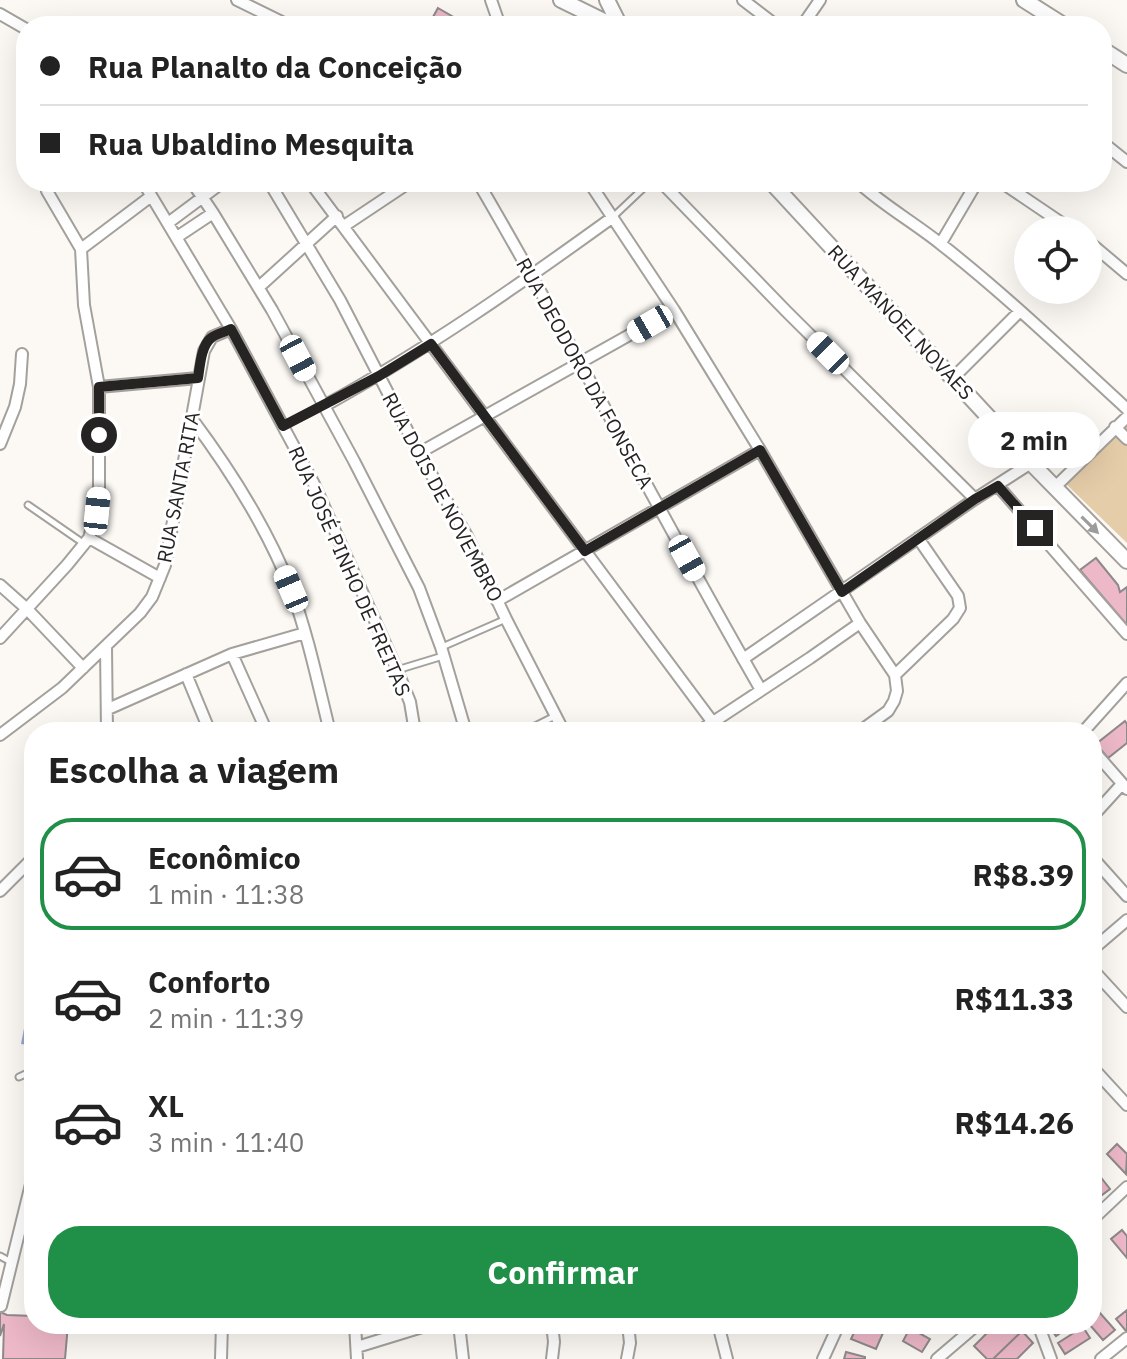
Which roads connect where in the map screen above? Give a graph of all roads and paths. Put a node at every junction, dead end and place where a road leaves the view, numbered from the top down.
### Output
1 (237, 0) edge
2 (561, 0) edge
3 (743, 0) edge
4 (1024, 0) edge
5 (270, 16) edge
6 (595, 16) edge
7 (764, 16) edge
8 (1049, 16) edge
9 (48, 192) edge
10 (148, 192) edge
11 (199, 192) edge
12 (210, 192) edge
13 (275, 192) edge
14 (318, 192) edge
15 (391, 192) edge
16 (484, 192) edge
17 (596, 192) edge
18 (639, 192) edge
19 (671, 192) edge
20 (780, 192) edge
21 (870, 192) edge
22 (971, 192) edge
23 (1016, 192) edge
24 (150, 197) junction
25 (203, 198) junction
26 (213, 213) junction
27 (337, 216) junction
28 (1051, 216) edge
29 (613, 217) junction
30 (168, 223) junction
31 (344, 226) junction
32 (177, 237) junction
33 (307, 243) junction
34 (941, 243) junction
35 (81, 249) junction
36 (1102, 253) edge
37 (1127, 274) edge
38 (532, 275) junction
39 (259, 287) junction
40 (674, 310) junction
41 (1020, 311) junction
42 (231, 329) junction
43 (431, 344) junction
44 (22, 354) dead end
45 (579, 364) junction
46 (379, 376) junction
47 (198, 378) junction
48 (953, 378) junction
49 (99, 387) junction
50 (324, 406) junction
51 (1127, 409) edge
52 (485, 416) junction
53 (1127, 417) edge
54 (192, 419) junction
55 (283, 426) junction
56 (1115, 427) junction
57 (1127, 439) edge
58 (0, 444) edge
59 (760, 450) junction
60 (419, 453) junction
61 (1031, 463) junction
62 (998, 486) junction
63 (1054, 488) junction
64 (975, 499) junction
65 (28, 505) dead end
66 (659, 508) junction
67 (918, 538) junction
68 (86, 540) junction
69 (585, 551) junction
70 (1127, 561) edge
71 (160, 578) junction
72 (0, 585) edge
73 (842, 592) junction
74 (497, 601) junction
75 (27, 609) junction
76 (506, 619) junction
77 (860, 623) junction
78 (305, 633) junction
79 (1127, 634) edge
80 (0, 638) edge
81 (106, 647) junction
82 (443, 652) junction
83 (232, 654) junction
84 (743, 659) junction
85 (83, 668) junction
86 (397, 670) junction
87 (186, 674) junction
88 (895, 675) junction
89 (1127, 683) edge
90 (761, 690) junction
91 (108, 709) junction
92 (556, 716) junction
93 (713, 721) joint
94 (107, 722) edge
95 (206, 722) edge
96 (263, 722) edge
97 (327, 722) edge
98 (413, 722) edge
99 (463, 722) edge
100 (544, 722) edge
101 (559, 722) edge
102 (879, 722) edge
103 (1092, 722) edge
104 (0, 735) edge
105 (1102, 761) edge
106 (1124, 786) edge
107 (1102, 807) edge
108 (24, 867) edge
109 (1102, 868) edge
110 (0, 891) edge
111 (1127, 896) edge
112 (1127, 920) edge
113 (1102, 941) edge
114 (1102, 980) edge
115 (1127, 1007) edge
116 (24, 1075) edge
117 (19, 1077) dead end
118 (1102, 1078) edge
119 (1127, 1105) edge
120 (1127, 1187) edge
121 (24, 1211) edge
122 (1102, 1211) edge
123 (0, 1256) edge
124 (11, 1262) junction
125 (1, 1306) edge
126 (222, 1334) edge
127 (356, 1334) edge
128 (399, 1334) edge
129 (460, 1334) edge
130 (553, 1334) edge
131 (629, 1334) edge
132 (721, 1334) edge
133 (834, 1334) edge
134 (966, 1334) edge
135 (1042, 1334) edge
136 (1127, 1338) edge
137 (357, 1347) junction
138 (221, 1359) edge
139 (357, 1359) edge
140 (463, 1359) edge
141 (552, 1359) edge
142 (627, 1359) edge
143 (727, 1359) edge
144 (823, 1359) edge
145 (937, 1359) edge
146 (1051, 1359) edge
147 (1101, 1359) edge

1 - 5 street
2 - 6 street
3 - 7 street
4 - 8 street
9 - 35 street
10 - 24 street, RUA JOSÉ PINHO DE FREITAS
11 - 25 street
12 - 25 street
13 - 33 street, RUA DOIS DE NOVEMBRO
14 - 27 street
15 - 31 street
16 - 38 street, RUA DEODORO DA FONSECA
17 - 29 street
18 - 29 lane
19 - 64 street
20 - 48 street, RUA MANOEL NOVAES
21 - 34 street
22 - 34 street
23 - 28 street
24 - 30 street, RUA JOSÉ PINHO DE FREITAS
24 - 35 street
25 - 26 street
25 - 30 street
26 - 32 street
26 - 39 street
27 - 31 street
27 - 33 street
29 - 38 street
29 - 40 street
30 - 32 street, RUA JOSÉ PINHO DE FREITAS
31 - 43 street
32 - 42 street, RUA JOSÉ PINHO DE FREITAS
33 - 39 street
33 - 46 street, RUA DOIS DE NOVEMBRO
34 - 41 street
35 - 49 street
36 - 37 street
38 - 43 street
38 - 45 street, RUA DEODORO DA FONSECA
39 - 50 street
40 - 45 street
40 - 59 street
41 - 48 street
41 - 51 street
42 - 47 street, RUA SANTA RITA
42 - 55 street, RUA JOSÉ PINHO DE FREITAS
43 - 46 street
43 - 52 street
44 - 58 street
45 - 52 street
45 - 66 street, RUA DEODORO DA FONSECA
46 - 50 street
46 - 60 street, RUA DOIS DE NOVEMBRO
47 - 49 street
47 - 54 street, RUA SANTA RITA
48 - 61 street, RUA MANOEL NOVAES
49 - 68 street
50 - 55 lane
50 - 82 street
52 - 60 street
52 - 69 street
53 - 56 street
54 - 71 street, RUA SANTA RITA
54 - 78 street
55 - 86 street, RUA JOSÉ PINHO DE FREITAS
56 - 57 street
56 - 63 street
59 - 66 street
59 - 73 street
60 - 74 street, RUA DOIS DE NOVEMBRO
61 - 62 street
61 - 63 street, RUA MANOEL NOVAES
62 - 64 street
62 - 79 street
63 -> 70 street, RUA MANOEL NOVAES
64 - 67 street
65 - 68 lane
66 - 69 street
66 - 84 street, RUA DEODORO DA FONSECA
67 - 73 street
67 - 88 street
68 - 71 street
68 - 75 street
69 - 74 street
69 - 93 street
71 - 81 street, RUA SANTA RITA
72 - 75 street
73 - 77 street
73 - 84 street
74 - 76 street, RUA DOIS DE NOVEMBRO
75 - 80 street
75 - 85 street
76 - 82 lane
76 - 92 street, RUA DOIS DE NOVEMBRO
77 - 88 street
77 - 90 street
78 - 83 street
78 - 97 street
81 - 85 street, RUA SANTA RITA
81 - 91 street
82 - 86 lane
82 - 99 street
83 - 87 street
83 - 96 street
84 - 90 street, RUA DEODORO DA FONSECA
85 - 104 street, RUA SANTA RITA
86 - 98 street, RUA JOSÉ PINHO DE FREITAS
87 - 91 street
87 - 95 street
88 - 102 street
89 - 103 street
90 - 93 street
91 - 94 street
92 - 100 lane
92 - 101 street, RUA DOIS DE NOVEMBRO
105 - 106 street
106 - 107 street
108 - 110 street
109 - 111 street
112 - 113 street
114 - 115 street
116 - 117 lane
118 - 119 street
120 - 122 street
121 - 124 street
123 - 124 lane
124 - 125 street
126 - 138 street
127 - 137 street
128 - 137 street
129 - 140 street
130 - 141 street
131 - 142 street
132 - 143 street
133 - 144 street
134 - 145 street
135 - 146 street
136 - 147 street
137 - 139 street

